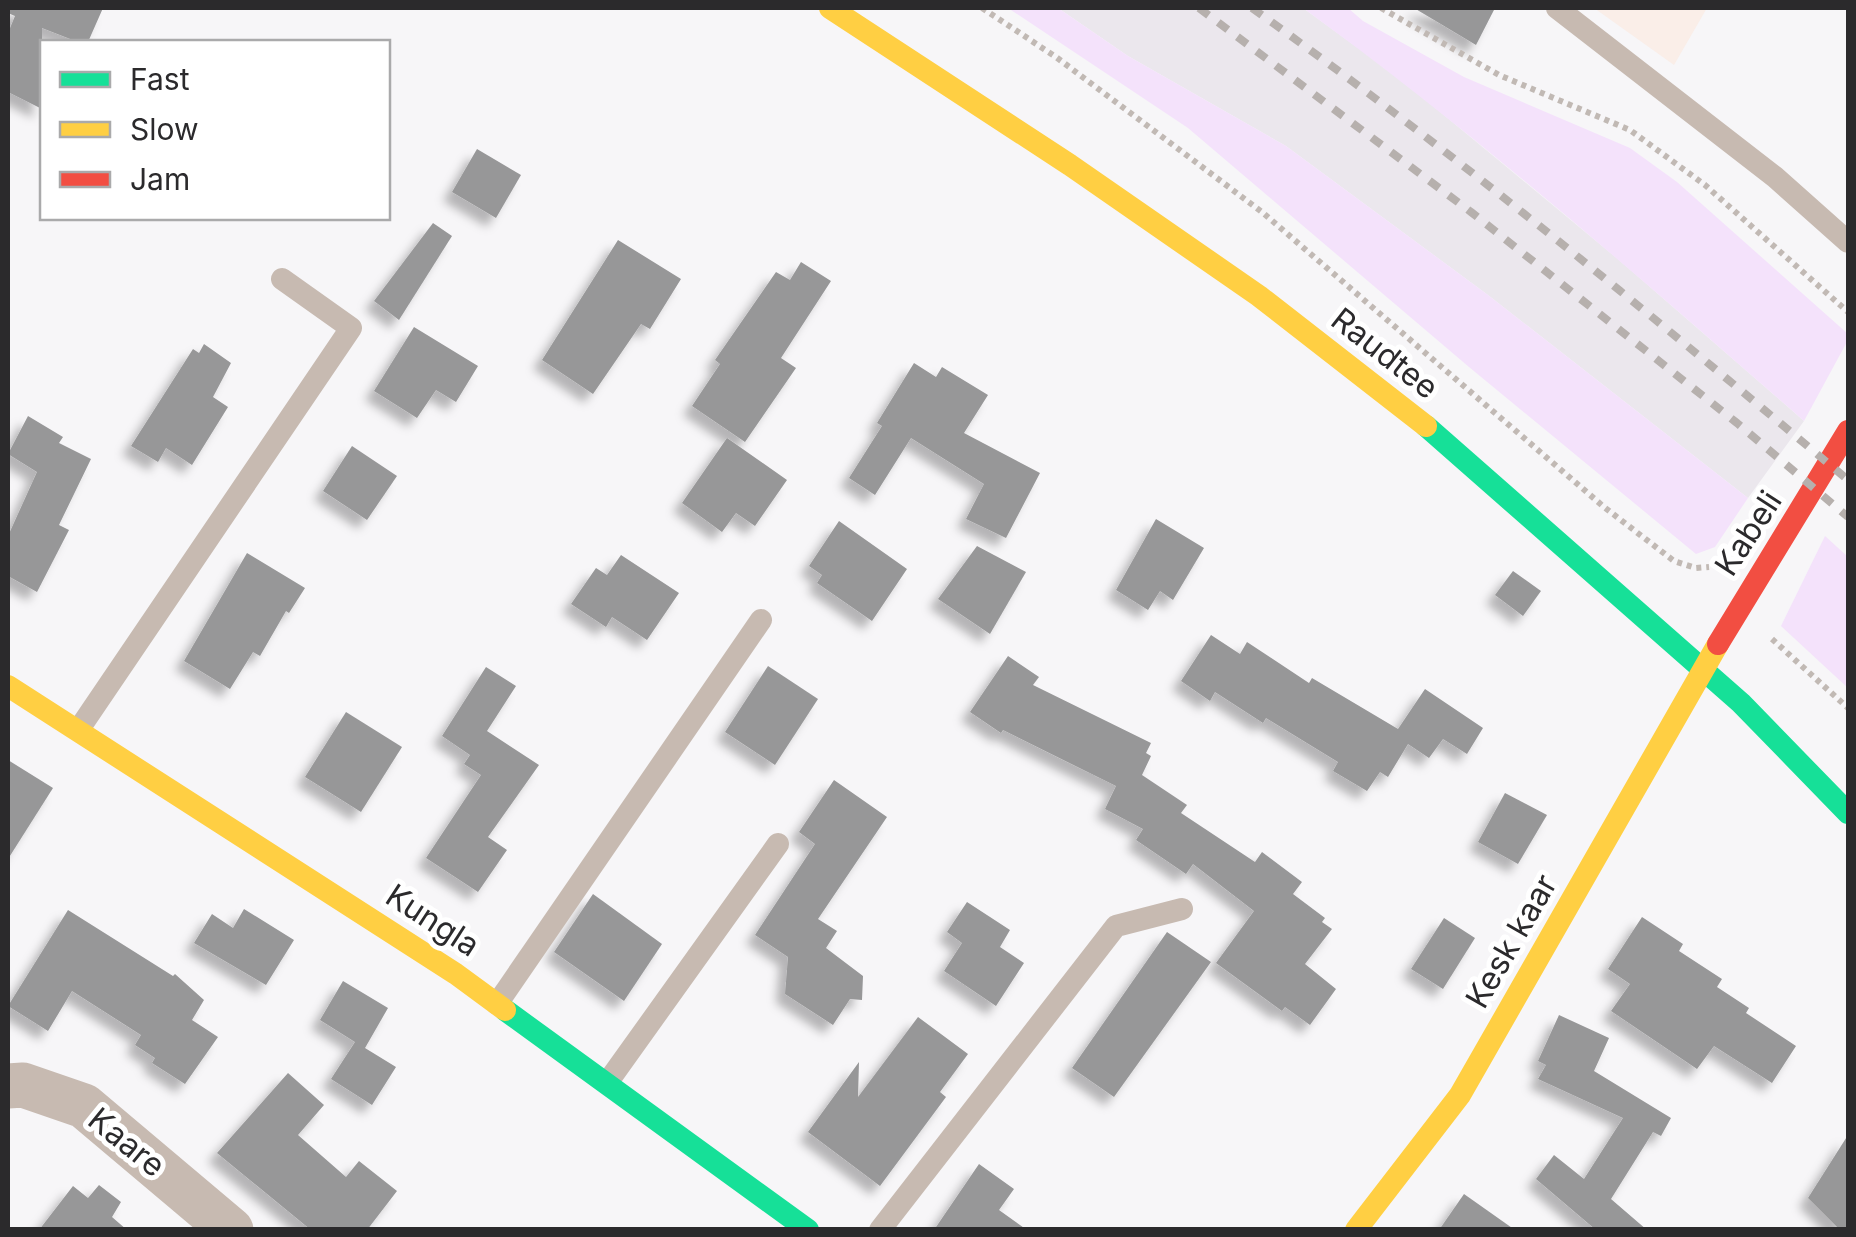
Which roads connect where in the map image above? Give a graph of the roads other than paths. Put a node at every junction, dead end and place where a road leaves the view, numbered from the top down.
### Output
1 (830, 8) edge
2 (1558, 8) edge
3 (1848, 242) edge
4 (282, 279) dead end
5 (1848, 431) edge
6 (761, 620) dead end
7 (1704, 672) junction
8 (8, 686) edge
9 (79, 729) junction
10 (1848, 812) edge
11 (778, 844) dead end
12 (1182, 909) dead end
13 (497, 1004) junction
14 (607, 1083) junction
15 (8, 1086) edge
16 (231, 1230) edge
17 (808, 1230) edge
18 (880, 1230) edge
19 (1356, 1230) edge

1 - 7 street, Raudtee
2 - 3 lane
4 - 9 lane
5 - 7 street, Kabeli
6 - 13 lane
7 - 10 street, Raudtee
7 - 19 street, Kesk kaar
8 - 9 street, Kungla
9 - 13 street, Kungla
11 - 14 lane
12 - 18 lane
13 - 14 street, Kungla
14 - 17 street, Kungla
15 - 16 street, Kaare

